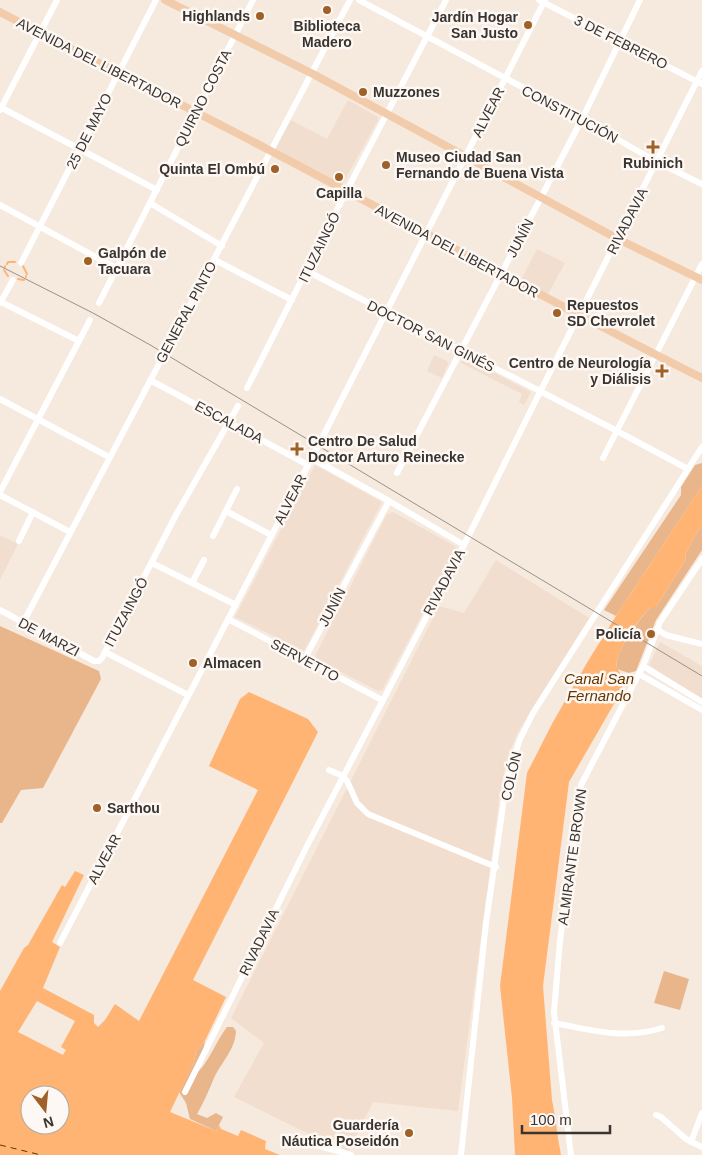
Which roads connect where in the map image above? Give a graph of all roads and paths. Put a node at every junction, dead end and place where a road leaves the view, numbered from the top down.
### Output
1 (57, 0) edge
2 (156, 0) edge
3 (165, 0) edge
4 (253, 0) edge
5 (350, 0) edge
6 (359, 0) edge
7 (446, 0) edge
8 (640, 0) edge
9 (543, 1) edge
10 (0, 12) edge
11 (40, 33) junction
12 (235, 35) junction
13 (428, 36) junction
14 (620, 42) junction
15 (702, 71) edge
16 (118, 74) junction
17 (312, 74) junction
18 (505, 79) junction
19 (699, 83) edge
20 (0, 108) edge
21 (197, 112) junction
22 (388, 114) junction
23 (582, 119) junction
24 (80, 150) junction
25 (272, 151) junction
26 (466, 156) junction
27 (657, 162) junction
28 (702, 184) edge
29 (156, 190) junction
30 (346, 192) junction
31 (542, 197) junction
32 (150, 203) junction
33 (0, 205) edge
34 (40, 226) junction
35 (426, 234) junction
36 (618, 239) junction
37 (222, 246) junction
38 (214, 260) junction
39 (21, 263) dead end
40 (702, 264) edge
41 (116, 268) junction
42 (307, 271) junction
43 (501, 274) junction
44 (699, 278) edge
45 (13, 280) dead end
46 (292, 300) junction
47 (1, 301) edge
48 (99, 303) dead end
49 (386, 313) junction
50 (579, 316) junction
51 (90, 320) dead end
52 (79, 341) junction
53 (460, 351) junction
54 (656, 355) junction
55 (702, 378) edge
56 (150, 380) junction
57 (246, 388) dead end
58 (540, 392) junction
59 (0, 399) edge
60 (238, 406) dead end
61 (38, 419) junction
62 (229, 423) junction
63 (617, 431) junction
64 (702, 447) edge
65 (109, 457) junction
66 (311, 458) junction
67 (603, 458) dead end
68 (308, 465) junction
69 (688, 469) junction
70 (396, 473) dead end
71 (237, 489) dead end
72 (0, 494) edge
73 (390, 501) junction
74 (226, 511) junction
75 (33, 512) junction
76 (70, 532) junction
77 (213, 536) dead end
78 (271, 536) junction
79 (19, 541) dead end
80 (464, 545) junction
81 (702, 559) edge
82 (204, 560) dead end
83 (152, 563) junction
84 (192, 583) junction
85 (236, 604) junction
86 (0, 610) edge
87 (228, 619) junction
88 (22, 623) junction
89 (658, 630) junction
90 (702, 644) edge
91 (105, 652) junction
92 (304, 660) junction
93 (99, 661) joint
94 (644, 666) junction
95 (639, 674) junction
96 (188, 695) junction
97 (382, 700) junction
98 (702, 702) edge
99 (702, 710) edge
100 (329, 770) dead end
101 (343, 776) junction
102 (496, 867) junction
103 (60, 943) dead end
104 (554, 1023) junction
105 (662, 1028) dead end
106 (185, 1092) dead end
107 (702, 1113) edge
108 (656, 1115) dead end
109 (691, 1142) junction
110 (313, 1144) dead end
111 (702, 1147) edge
112 (351, 1155) edge
113 (461, 1155) edge
114 (571, 1155) edge

1 - 11 street
2 - 16 street, 25 DE MAYO
3 - 12 main road
4 - 12 street, QUIRNO COSTA
5 - 17 street, GENERAL PINTO
6 - 13 street, CONSTITUCIÓN
7 - 13 street, ITUZAINGÓ
8 - 14 street, JUNÍN
9 - 14 street, 3 DE FEBRERO
9 - 18 street, ALVEAR
10 - 11 main road, AVENIDA DEL LIBERTADOR
11 - 16 main road, AVENIDA DEL LIBERTADOR
11 - 20 street
12 - 17 main road
12 - 21 street, QUIRNO COSTA
13 - 18 street, CONSTITUCIÓN
13 - 22 street, ITUZAINGÓ
14 - 19 street, 3 DE FEBRERO
14 - 23 street, JUNÍN
15 - 19 street, RIVADAVIA
16 - 21 main road, AVENIDA DEL LIBERTADOR
16 - 24 street, 25 DE MAYO
17 - 22 main road
17 - 25 street, GENERAL PINTO
18 - 23 street, CONSTITUCIÓN
18 - 26 street, ALVEAR
19 - 27 street, RIVADAVIA
20 - 24 street
21 - 25 main road, AVENIDA DEL LIBERTADOR
21 - 29 street, QUIRNO COSTA
22 - 26 main road
22 - 30 street, ITUZAINGÓ
23 - 27 street, CONSTITUCIÓN
23 - 31 street, JUNÍN
24 - 29 street
24 - 34 street, 25 DE MAYO
25 - 30 main road, AVENIDA DEL LIBERTADOR
25 - 37 street, GENERAL PINTO
26 - 31 main road
26 - 35 street, ALVEAR
27 - 28 street, CONSTITUCIÓN
27 - 36 street, RIVADAVIA
29 - 32 street, QUIRNO COSTA
30 - 35 main road, AVENIDA DEL LIBERTADOR
30 - 42 street, ITUZAINGÓ
31 - 36 main road
31 - 43 street, JUNÍN
32 - 37 street
32 - 41 street, QUIRNO COSTA
33 - 34 street
34 - 39 street, 25 DE MAYO
34 - 41 street
35 - 43 main road, AVENIDA DEL LIBERTADOR
35 - 49 street, ALVEAR
36 - 44 main road
36 - 50 street, RIVADAVIA
37 - 38 street, GENERAL PINTO
38 - 46 street
38 - 56 street, GENERAL PINTO
40 - 44 street
41 - 48 street, QUIRNO COSTA
42 - 46 street, ITUZAINGÓ
42 - 49 street, DOCTOR SAN GINÉS
43 - 50 main road, AVENIDA DEL LIBERTADOR
43 - 53 street, JUNÍN
44 - 54 street
45 - 47 street
46 - 57 street, ITUZAINGÓ
47 - 52 street
49 - 53 street, DOCTOR SAN GINÉS
49 - 66 street, ALVEAR
50 - 54 main road, AVENIDA DEL LIBERTADOR
50 - 58 street, RIVADAVIA
51 - 52 street
52 - 61 street
53 - 58 street, DOCTOR SAN GINÉS
53 - 70 street, JUNÍN
54 - 55 main road, AVENIDA DEL LIBERTADOR
54 - 63 street
56 - 62 street, ESCALADA
56 - 65 street, GENERAL PINTO
58 - 63 street, DOCTOR SAN GINÉS
58 - 80 street, RIVADAVIA
59 - 61 street
60 - 62 street, ITUZAINGÓ
61 - 65 street
61 - 72 street
62 - 68 street, ESCALADA
62 - 83 street, ITUZAINGÓ
63 - 67 street
63 - 69 street, DOCTOR SAN GINÉS
64 - 69 street, COLÓN
65 - 76 street, GENERAL PINTO
66 - 68 street, ALVEAR
66 - 73 street
68 - 78 street, ALVEAR
69 - 102 street, COLÓN
71 - 74 street
72 - 75 street
73 - 80 street
73 - 92 street, JUNÍN
74 - 77 street
74 - 78 street
75 - 76 street
75 - 79 street
76 - 88 street, GENERAL PINTO
78 - 85 street, ALVEAR
80 - 97 street, RIVADAVIA
81 - 89 street, ALMIRANTE BROWN
82 - 84 street
83 - 84 street
83 - 91 street, ITUZAINGÓ
84 - 85 street
85 - 87 street, ALVEAR
86 - 88 street, DE MARZI
87 - 92 street, SERVETTO
87 - 96 street, ALVEAR
88 - 93 street, DE MARZI
89 - 90 street
89 - 94 street, ALMIRANTE BROWN
91 - 93 street, ITUZAINGÓ
91 - 96 street
92 - 97 street, SERVETTO
94 - 95 street, ALMIRANTE BROWN
94 - 98 street
95 - 99 street
95 - 104 street, ALMIRANTE BROWN
96 - 103 street, ALVEAR
97 - 101 street, RIVADAVIA
100 - 101 street
101 - 102 street
101 - 106 street, RIVADAVIA
102 - 113 street, COLÓN
104 - 105 street
104 - 114 street, ALMIRANTE BROWN
107 - 109 street
108 - 109 street
109 - 111 street
110 - 112 street

